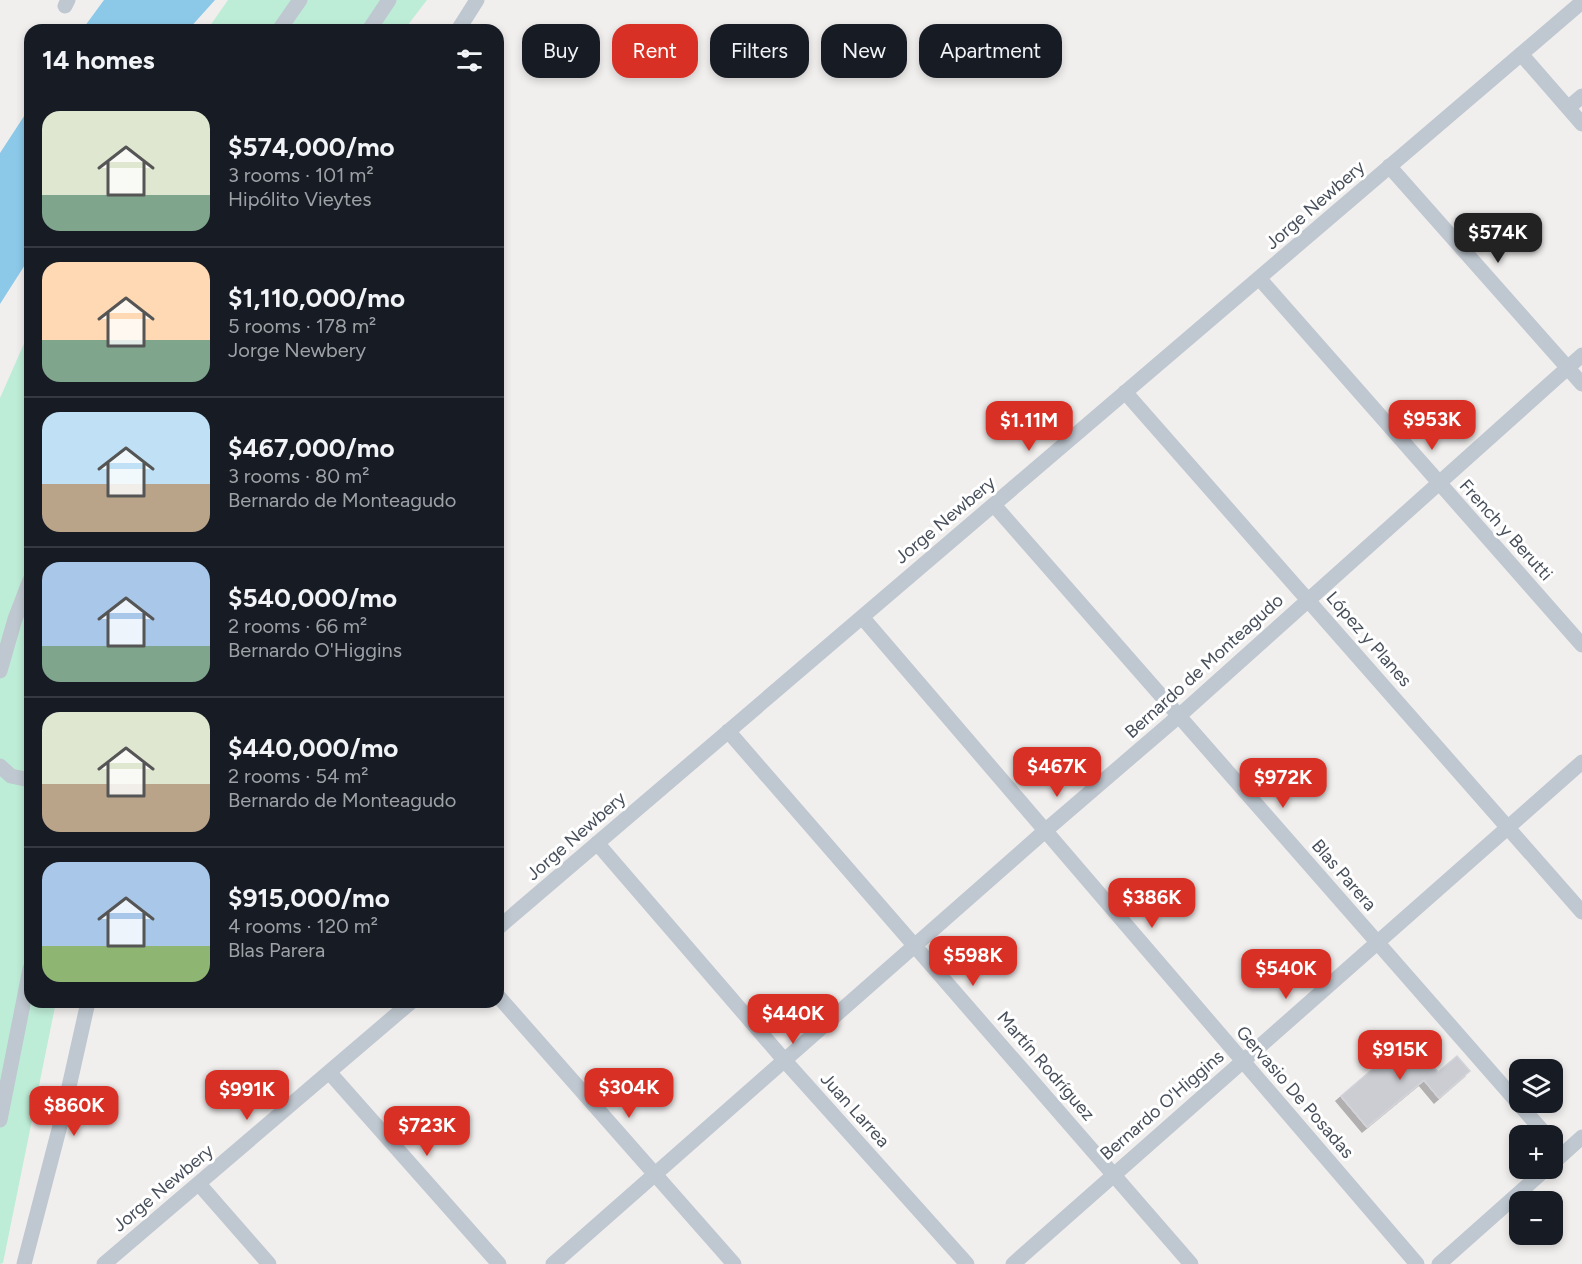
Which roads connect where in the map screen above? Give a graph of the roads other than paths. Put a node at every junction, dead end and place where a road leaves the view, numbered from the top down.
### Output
1 (300, 0) edge
2 (388, 0) edge
3 (477, 0) edge
4 (1582, 2) edge
5 (283, 24) edge
6 (373, 24) edge
7 (462, 24) edge
8 (1521, 54) junction
9 (1582, 96) edge
10 (1568, 108) junction
11 (1582, 124) edge
12 (1389, 166) junction
13 (1259, 278) junction
14 (1582, 355) edge
15 (1568, 368) junction
16 (1582, 384) edge
17 (1125, 392) junction
18 (1440, 484) junction
19 (994, 505) junction
20 (24, 595) edge
21 (1308, 600) junction
22 (862, 617) junction
23 (1582, 645) edge
24 (0, 672) edge
25 (1180, 715) junction
26 (728, 731) junction
27 (1582, 762) edge
28 (4, 774) edge
29 (24, 779) edge
30 (1508, 828) junction
31 (1046, 830) junction
32 (597, 843) junction
33 (1582, 912) edge
34 (504, 923) edge
35 (1377, 942) junction
36 (915, 946) junction
37 (24, 1000) edge
38 (504, 1003) edge
39 (87, 1008) edge
40 (404, 1008) edge
41 (14, 1053) junction
42 (785, 1061) junction
43 (1242, 1061) junction
44 (0, 1063) edge
45 (329, 1072) junction
46 (1, 1108) edge
47 (1536, 1125) edge
48 (1582, 1137) edge
49 (1563, 1154) edge
50 (1113, 1174) junction
51 (656, 1175) junction
52 (1535, 1179) edge
53 (199, 1184) junction
54 (28, 1261) edge
55 (104, 1264) edge
56 (269, 1264) edge
57 (499, 1264) edge
58 (553, 1264) edge
59 (734, 1264) edge
60 (967, 1264) edge
61 (1013, 1264) edge
62 (1191, 1264) edge
63 (1417, 1264) edge
64 (1439, 1264) edge

1 - 5 street
2 - 6 street
3 - 7 street
4 - 8 street, Jorge Newbery
8 - 10 street
8 - 12 street, Jorge Newbery
9 - 10 street
10 - 11 street
12 - 13 street, Jorge Newbery
12 - 15 street
13 - 17 street, Jorge Newbery
13 - 18 street, French y Berutti
14 - 15 street, Bernardo de Monteagudo
15 - 16 street
15 - 18 street, Bernardo de Monteagudo
17 - 19 street, Jorge Newbery
17 - 21 street, López y Planes
18 - 21 street, Bernardo de Monteagudo
18 - 23 street, French y Berutti
19 - 22 street, Jorge Newbery
19 - 25 street, Blas Parera
20 - 24 street
21 - 25 street, Bernardo de Monteagudo
21 - 30 street, López y Planes
22 - 26 street, Jorge Newbery
22 - 31 street, Gervasio De Posadas
25 - 31 street, Bernardo de Monteagudo
25 - 35 street, Blas Parera
26 - 32 street, Jorge Newbery
26 - 36 street, Martín Rodríguez
27 - 30 street, Bernardo O'Higgins
28 - 29 street
30 - 33 street, López y Planes
30 - 35 street, Bernardo O'Higgins
31 - 36 street, Bernardo de Monteagudo
31 - 43 street, Gervasio De Posadas
32 - 34 street, Jorge Newbery
32 - 42 street, Juan Larrea
35 - 43 street, Bernardo O'Higgins
35 - 47 street, Blas Parera
36 - 42 street, Bernardo de Monteagudo
36 - 50 street, Martín Rodríguez
37 - 41 street
38 - 51 street
39 - 54 street
40 - 45 street, Jorge Newbery
41 - 44 street
41 - 46 street
42 - 51 street, Bernardo de Monteagudo
42 - 60 street, Juan Larrea
43 - 50 street, Bernardo O'Higgins
43 - 63 street, Gervasio De Posadas
45 - 53 street, Jorge Newbery
45 - 57 street
48 - 49 street
50 - 61 street, Bernardo O'Higgins
50 - 62 street, Martín Rodríguez
51 - 58 street, Bernardo de Monteagudo
51 - 59 street
52 - 64 street
53 - 55 street, Jorge Newbery
53 - 56 street

